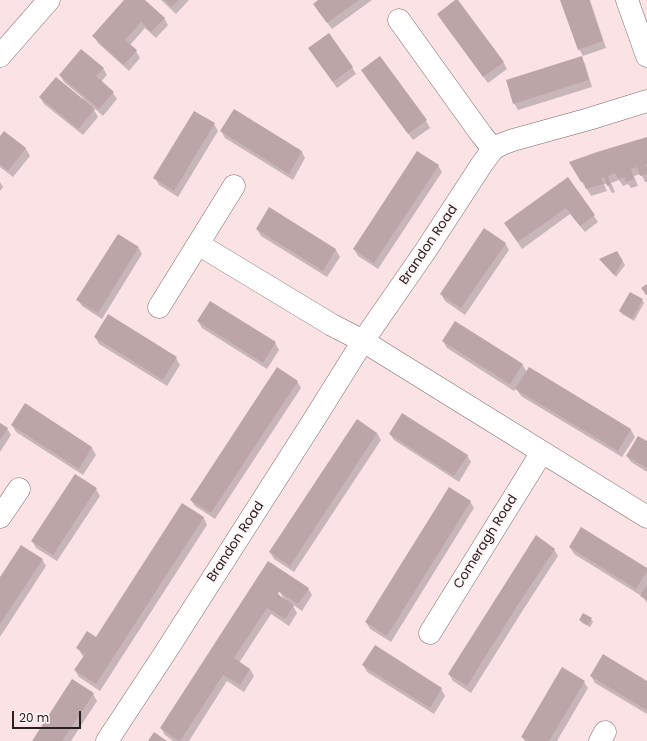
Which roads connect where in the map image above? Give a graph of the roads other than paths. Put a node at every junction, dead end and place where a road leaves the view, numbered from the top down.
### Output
1 (49, 0) edge
2 (627, 0) edge
3 (399, 20) dead end
4 (0, 56) edge
5 (647, 56) edge
6 (647, 101) edge
7 (493, 149) junction
8 (234, 186) dead end
9 (198, 244) junction
10 (159, 307) dead end
11 (363, 340) junction
12 (542, 452) junction
13 (19, 489) dead end
14 (0, 517) edge
15 (647, 517) edge
16 (430, 633) dead end
17 (107, 741) edge

1 - 4 street
2 - 5 street
3 - 7 street
6 - 7 street, Brandon Road
7 - 11 street, Brandon Road
8 - 9 street
9 - 10 street
9 - 11 street
11 - 12 street
11 - 17 street, Brandon Road
12 - 15 street
12 - 16 street, Comeragh Road
13 - 14 street

